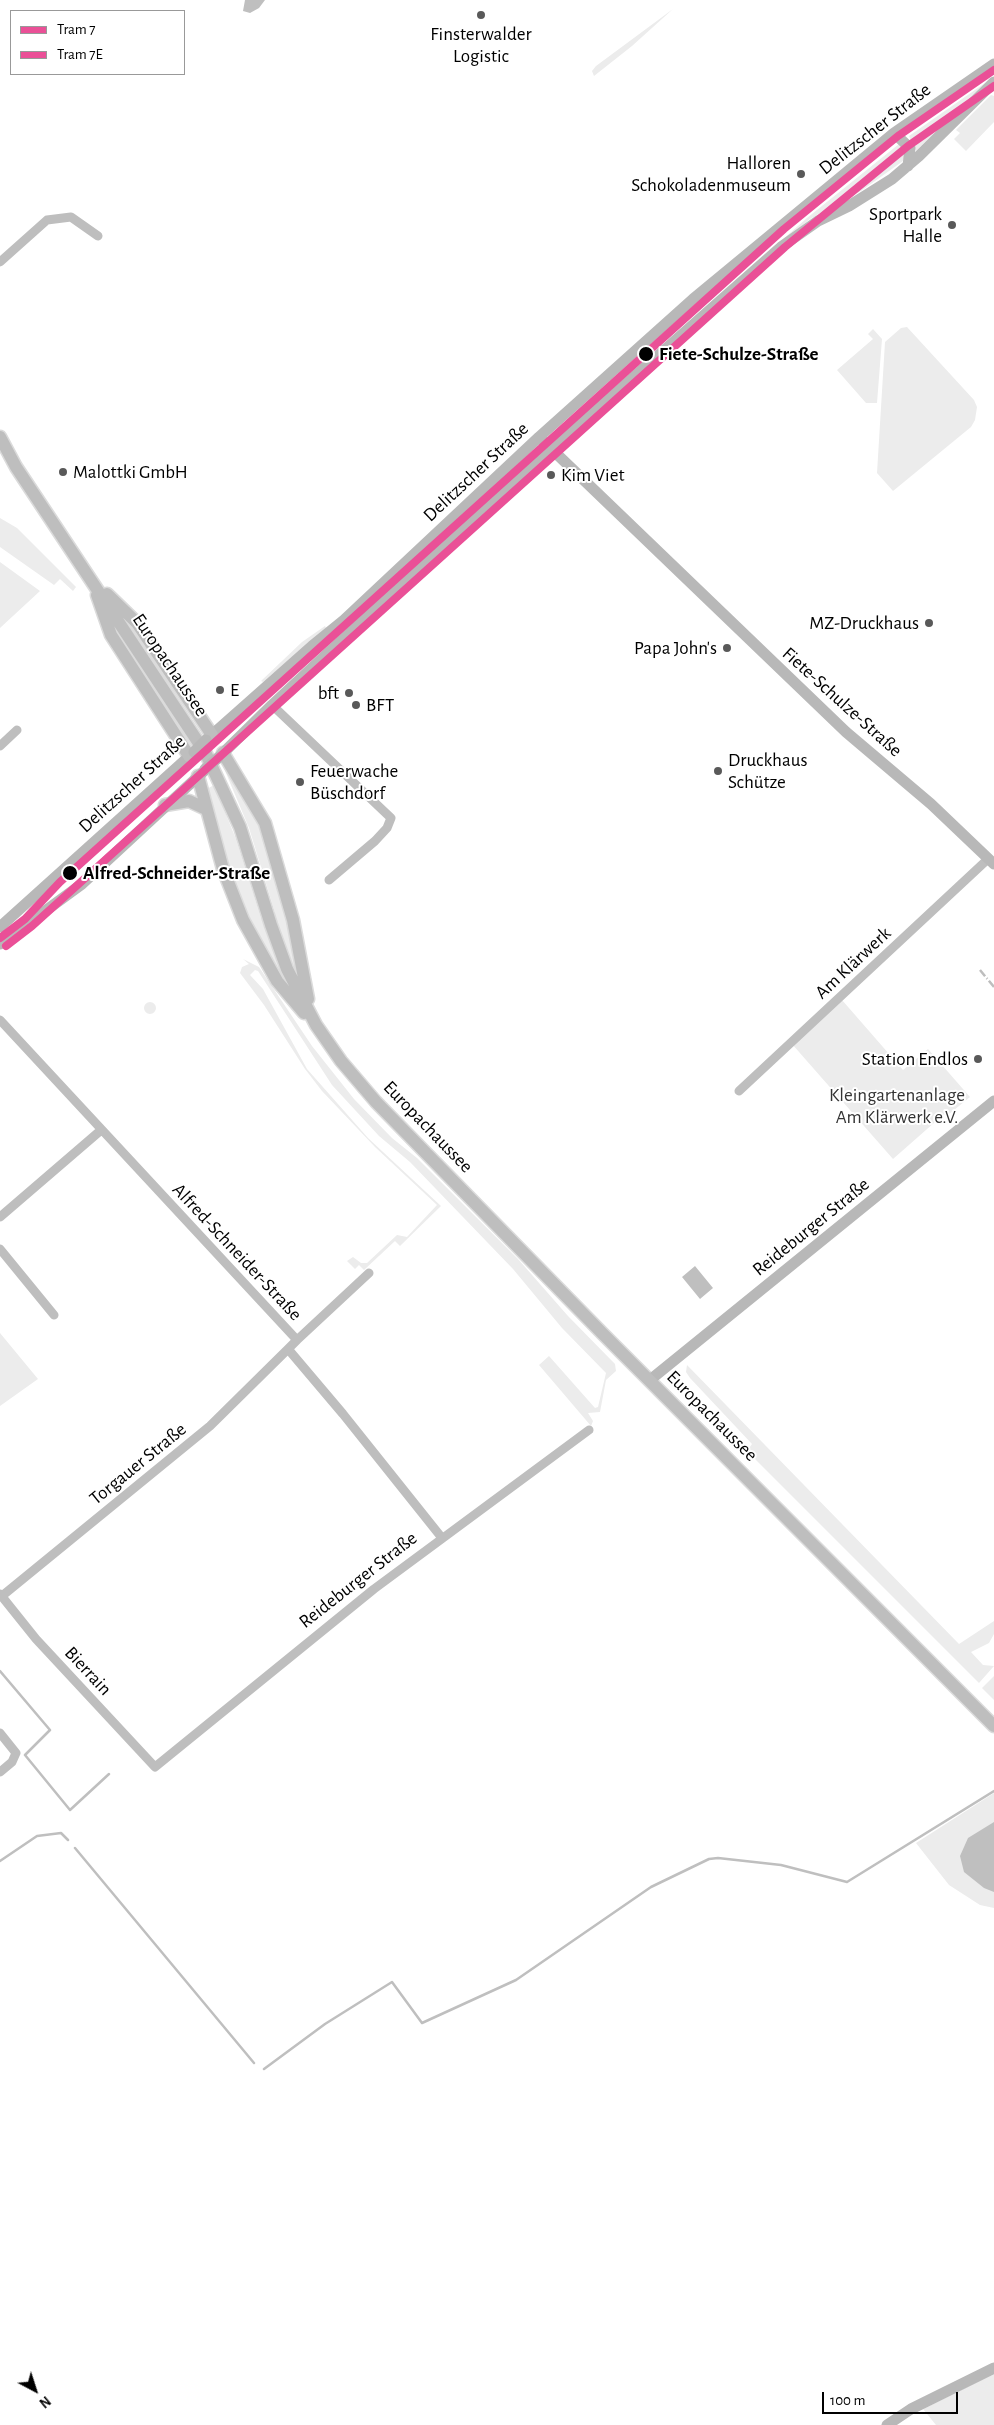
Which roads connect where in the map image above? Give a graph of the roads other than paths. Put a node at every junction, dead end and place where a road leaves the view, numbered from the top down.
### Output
1 (994, 64) edge
2 (993, 85) edge
3 (894, 133) junction
4 (908, 166) junction
5 (98, 236) dead end
6 (0, 262) edge
7 (539, 437) junction
8 (0, 438) edge
9 (552, 450) junction
10 (93, 583) junction
11 (272, 705) junction
12 (17, 730) dead end
13 (209, 738) junction
14 (0, 746) edge
15 (191, 754) junction
16 (221, 756) junction
17 (202, 773) junction
18 (166, 805) junction
19 (206, 809) junction
20 (991, 862) edge
21 (329, 880) dead end
22 (0, 927) edge
23 (0, 944) edge
24 (0, 1020) edge
25 (316, 1025) junction
26 (739, 1091) dead end
27 (994, 1101) edge
28 (100, 1131) junction
29 (0, 1217) edge
30 (0, 1249) edge
31 (369, 1273) dead end
32 (54, 1315) dead end
33 (297, 1340) junction
34 (288, 1349) junction
35 (650, 1380) junction
36 (589, 1430) dead end
37 (442, 1538) junction
38 (1, 1595) edge
39 (994, 1726) edge
40 (0, 1733) edge
41 (156, 1766) joint
42 (0, 1772) edge
43 (994, 2368) edge
44 (887, 2425) edge

1 - 3 main road, Delitzscher Straße
2 - 4 main road, Delitzscher Straße
3 - 4 main road
3 - 7 main road, Delitzscher Straße
4 - 9 main road, Delitzscher Straße
5 - 6 street
7 - 9 main road, Fiete-Schulze-Straße
7 - 13 main road, Delitzscher Straße
8 - 10 main road, Europachaussee
9 - 11 main road, Delitzscher Straße
9 - 20 main road, Fiete-Schulze-Straße
10 - 13 main road
10 - 15 main road
10 - 25 main road, Europachaussee
11 - 16 main road, Delitzscher Straße
11 - 21 street
12 - 14 street
13 - 15 main road, Delitzscher Straße, bridge
13 - 16 main road
15 - 17 main road
15 - 22 main road, Delitzscher Straße
16 - 17 main road, Delitzscher Straße, bridge
16 - 25 main road
17 - 18 main road, Delitzscher Straße
17 - 19 main road
18 - 19 main road
18 - 23 main road, Delitzscher Straße
19 - 25 main road
20 - 26 street, Am Klärwerk
24 - 28 street, Alfred-Schneider-Straße
25 - 35 main road, Europachaussee
27 - 35 main road, Reideburger Straße
28 - 29 street
28 - 33 street, Alfred-Schneider-Straße
30 - 32 street
31 - 33 street
33 - 34 street, Alfred-Schneider-Straße
34 - 37 street, Alfred-Schneider-Straße
34 - 38 street, Torgauer Straße
35 - 39 main road, Europachaussee
36 - 37 street, Reideburger Straße
37 - 41 street, Reideburger Straße
38 - 41 street, Bierrain
40 - 42 street
43 - 44 main road

